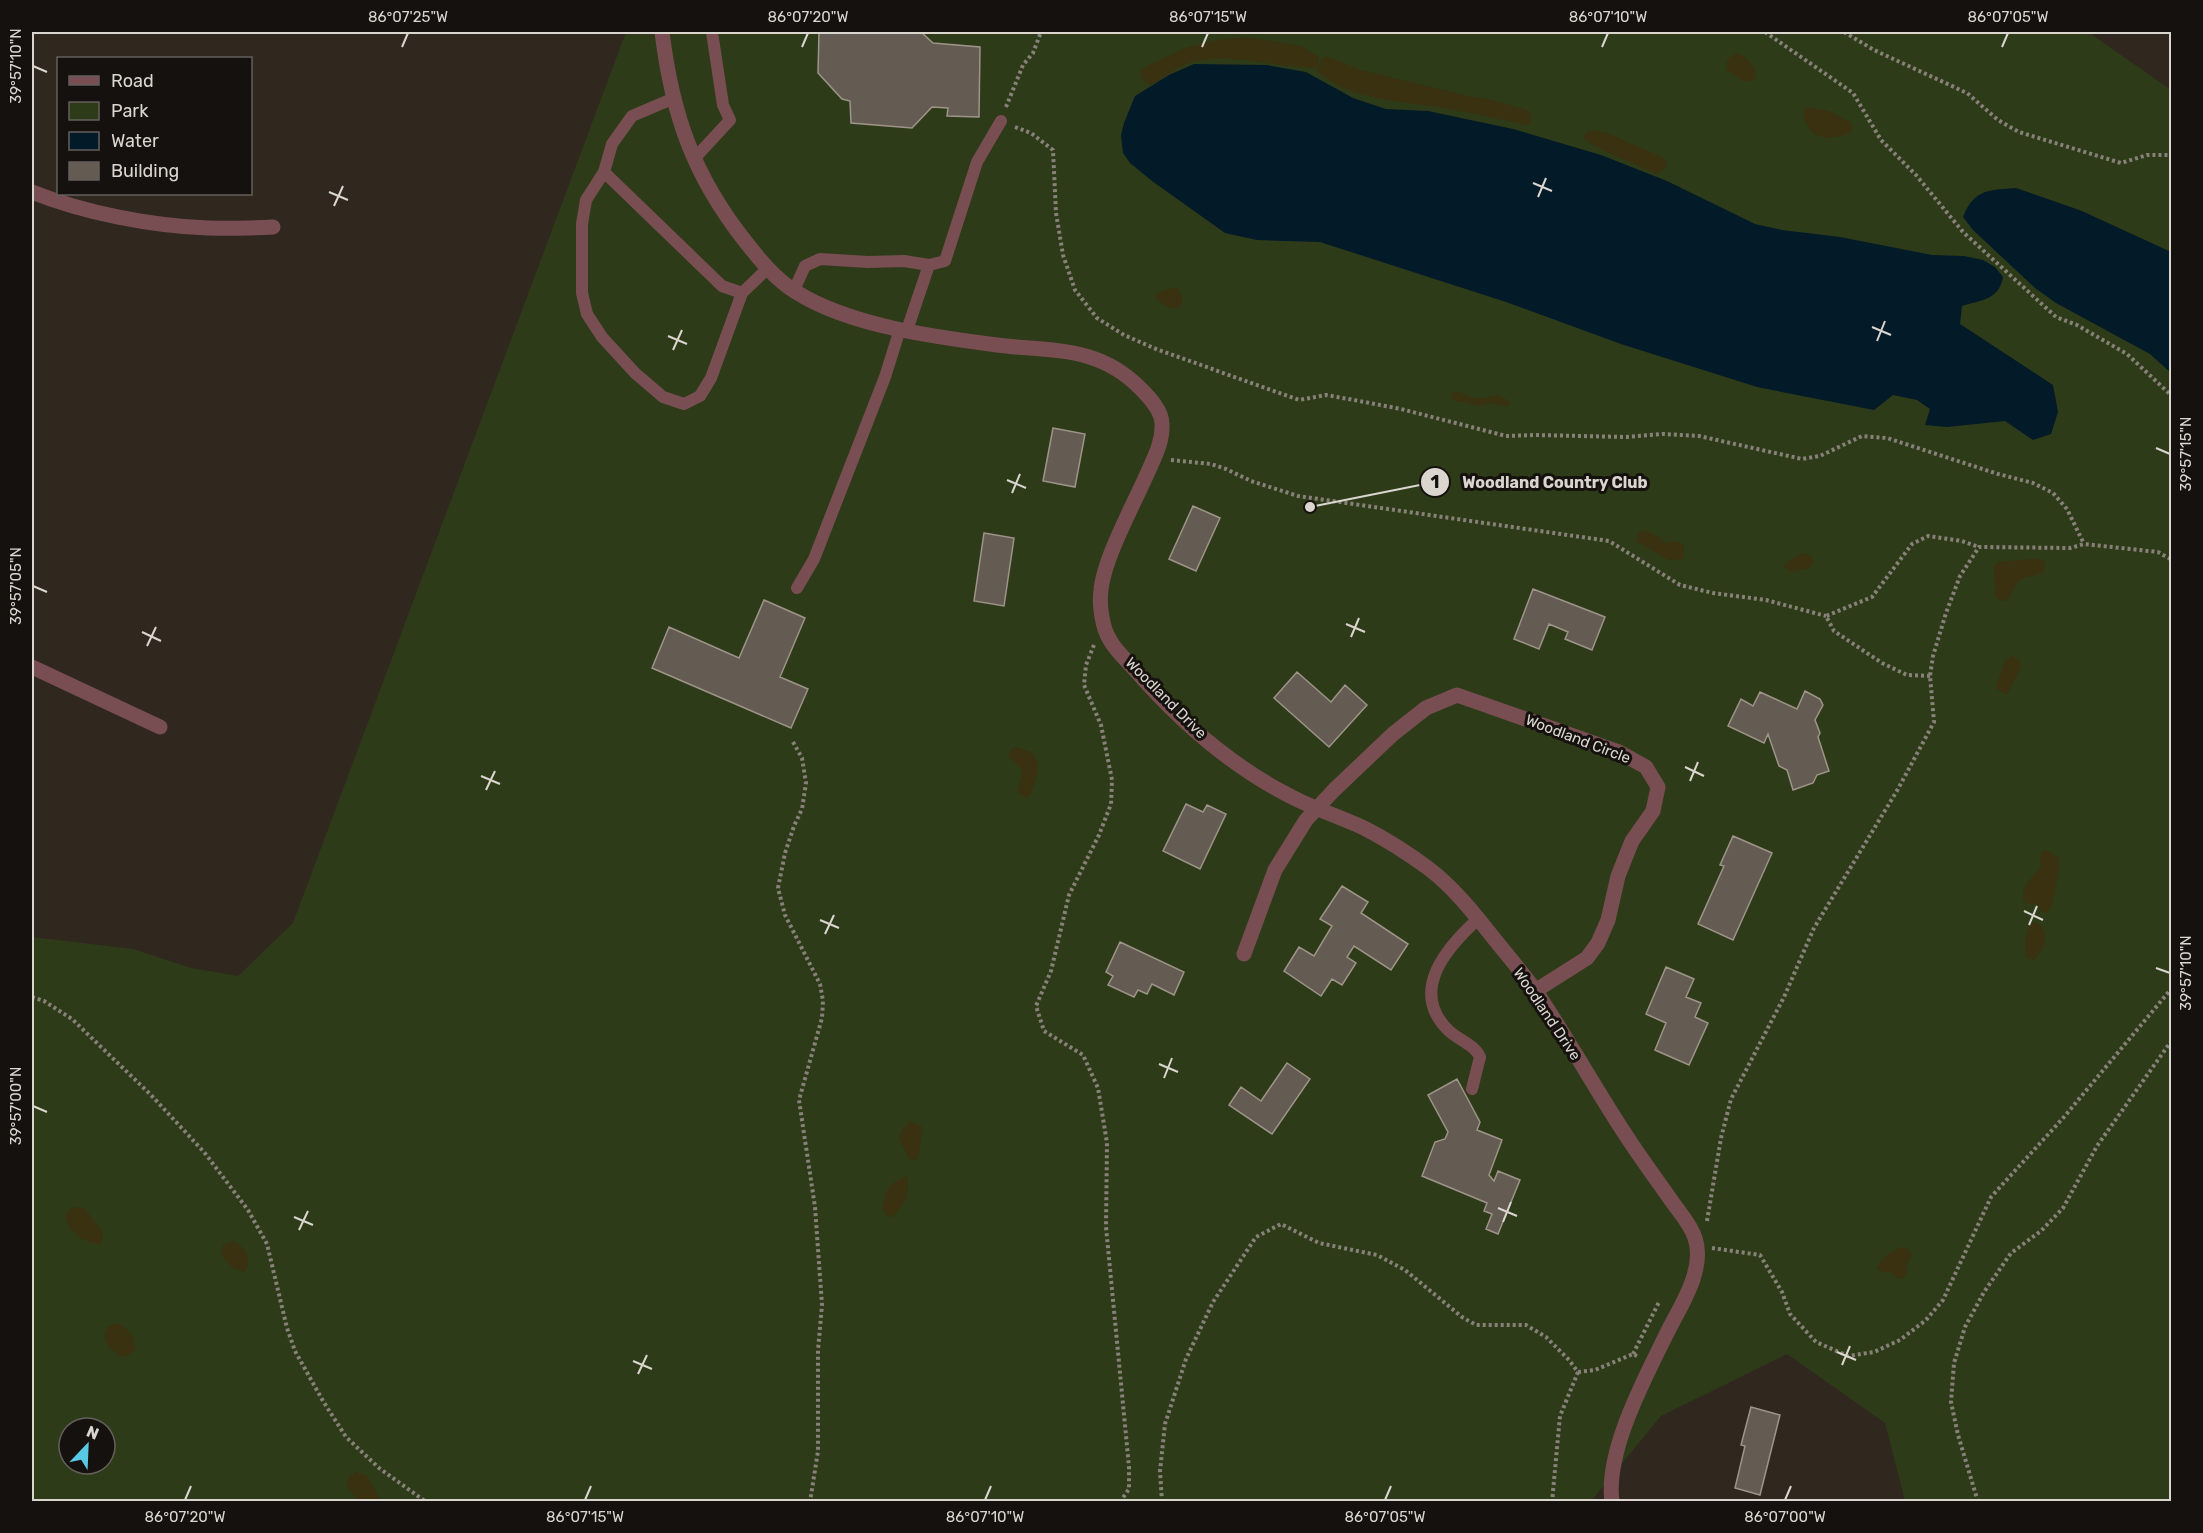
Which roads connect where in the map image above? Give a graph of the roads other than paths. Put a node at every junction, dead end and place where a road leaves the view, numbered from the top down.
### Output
1 (662, 32) edge
2 (712, 32) edge
3 (672, 99) junction
4 (1000, 121) road end
5 (694, 159) junction
6 (604, 172) junction
7 (32, 192) edge
8 (273, 227) dead end
9 (930, 265) junction
10 (767, 269) junction
11 (794, 290) junction
12 (742, 293) junction
13 (903, 329) junction
14 (796, 588) dead end
15 (32, 667) edge
16 (160, 727) dead end
17 (1317, 808) junction
18 (1478, 919) junction
19 (1244, 954) dead end
20 (1535, 991) junction
21 (1472, 1089) dead end
22 (1612, 1502) edge

1 - 3 street, Woodland Drive
2 - 5 lane
3 - 5 street, Woodland Drive
3 - 6 lane
4 - 9 lane
5 - 10 street, Woodland Drive
6 - 12 lane
6 - 12 lane
7 - 8 street
9 - 11 lane
9 - 13 lane
10 - 11 street, Woodland Drive
10 - 12 lane
11 - 13 street, Woodland Drive
13 - 14 lane
13 - 17 street, Woodland Drive
15 - 16 street
17 - 18 street, Woodland Drive
17 - 19 street, Woodland Circle
17 - 20 street, Woodland Circle
18 - 20 street, Woodland Drive
18 - 21 lane
20 - 22 street, Woodland Drive

